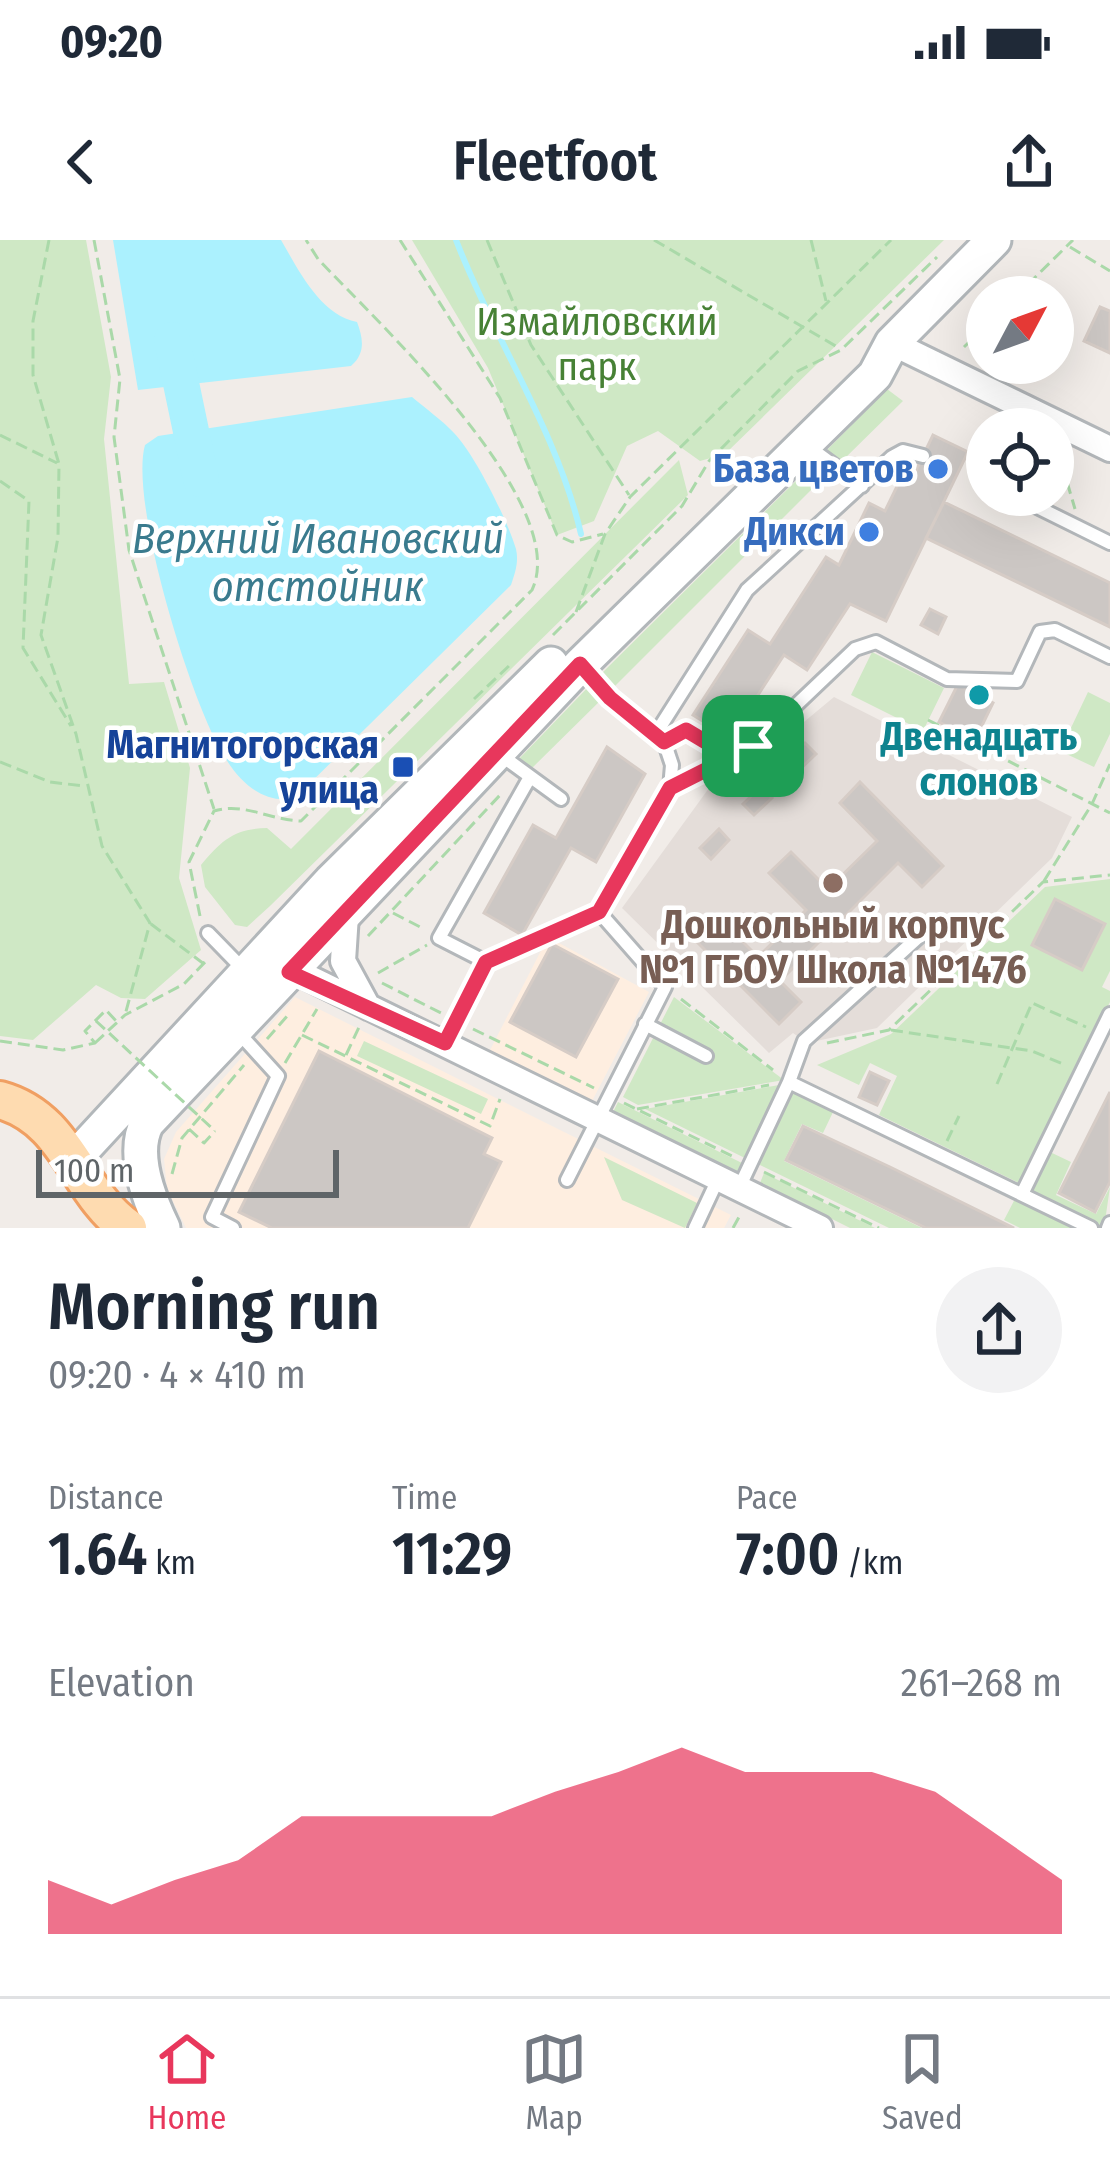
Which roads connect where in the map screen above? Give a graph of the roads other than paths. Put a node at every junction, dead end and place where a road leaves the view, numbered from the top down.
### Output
1 (994, 240) edge
2 (892, 343) junction
3 (804, 444) junction
4 (1110, 449) edge
5 (922, 456) dead end
6 (862, 486) junction
7 (1056, 516) edge
8 (1110, 543) edge
9 (1110, 657) edge
10 (580, 664) junction
11 (660, 738) junction
12 (517, 767) junction
13 (561, 799) dead end
14 (599, 912) junction
15 (355, 927) junction
16 (925, 932) dead end
17 (208, 933) road end
18 (486, 962) junction
19 (267, 964) junction
20 (1110, 1014) edge
21 (366, 1016) junction
22 (645, 1024) junction
23 (450, 1032) junction
24 (245, 1041) junction
25 (706, 1056) dead end
26 (789, 1082) junction
27 (0, 1100) edge
28 (604, 1107) junction
29 (74, 1159) junction
30 (567, 1180) dead end
31 (737, 1185) junction
32 (1022, 1194) junction
33 (128, 1228) edge
34 (163, 1228) edge
35 (232, 1228) edge
36 (695, 1228) edge
37 (820, 1228) edge
38 (1091, 1228) edge

1 - 2 main road
2 - 3 main road
2 - 4 street
2 - 19 main road
3 - 6 lane
3 - 10 main road
5 - 6 lane
6 - 11 lane
7 - 8 lane
9 - 11 lane
10 - 11 lane
10 - 12 main road
11 - 14 lane
12 - 13 lane
12 - 15 main road
12 - 18 lane
14 - 18 lane
14 - 22 lane
15 - 19 main road
15 - 21 street
16 - 26 lane
17 - 19 lane
18 - 23 lane
19 - 21 street
19 - 24 main road
19 - 29 main road
20 - 32 lane
21 - 23 street
22 - 25 lane
22 - 28 lane
23 - 28 street
24 - 34 main road
24 - 35 lane
26 - 31 lane
26 - 32 lane
27 - 29 main road
28 - 30 lane
28 - 31 street
29 - 33 main road
31 - 36 lane
31 - 37 street
32 - 38 lane

